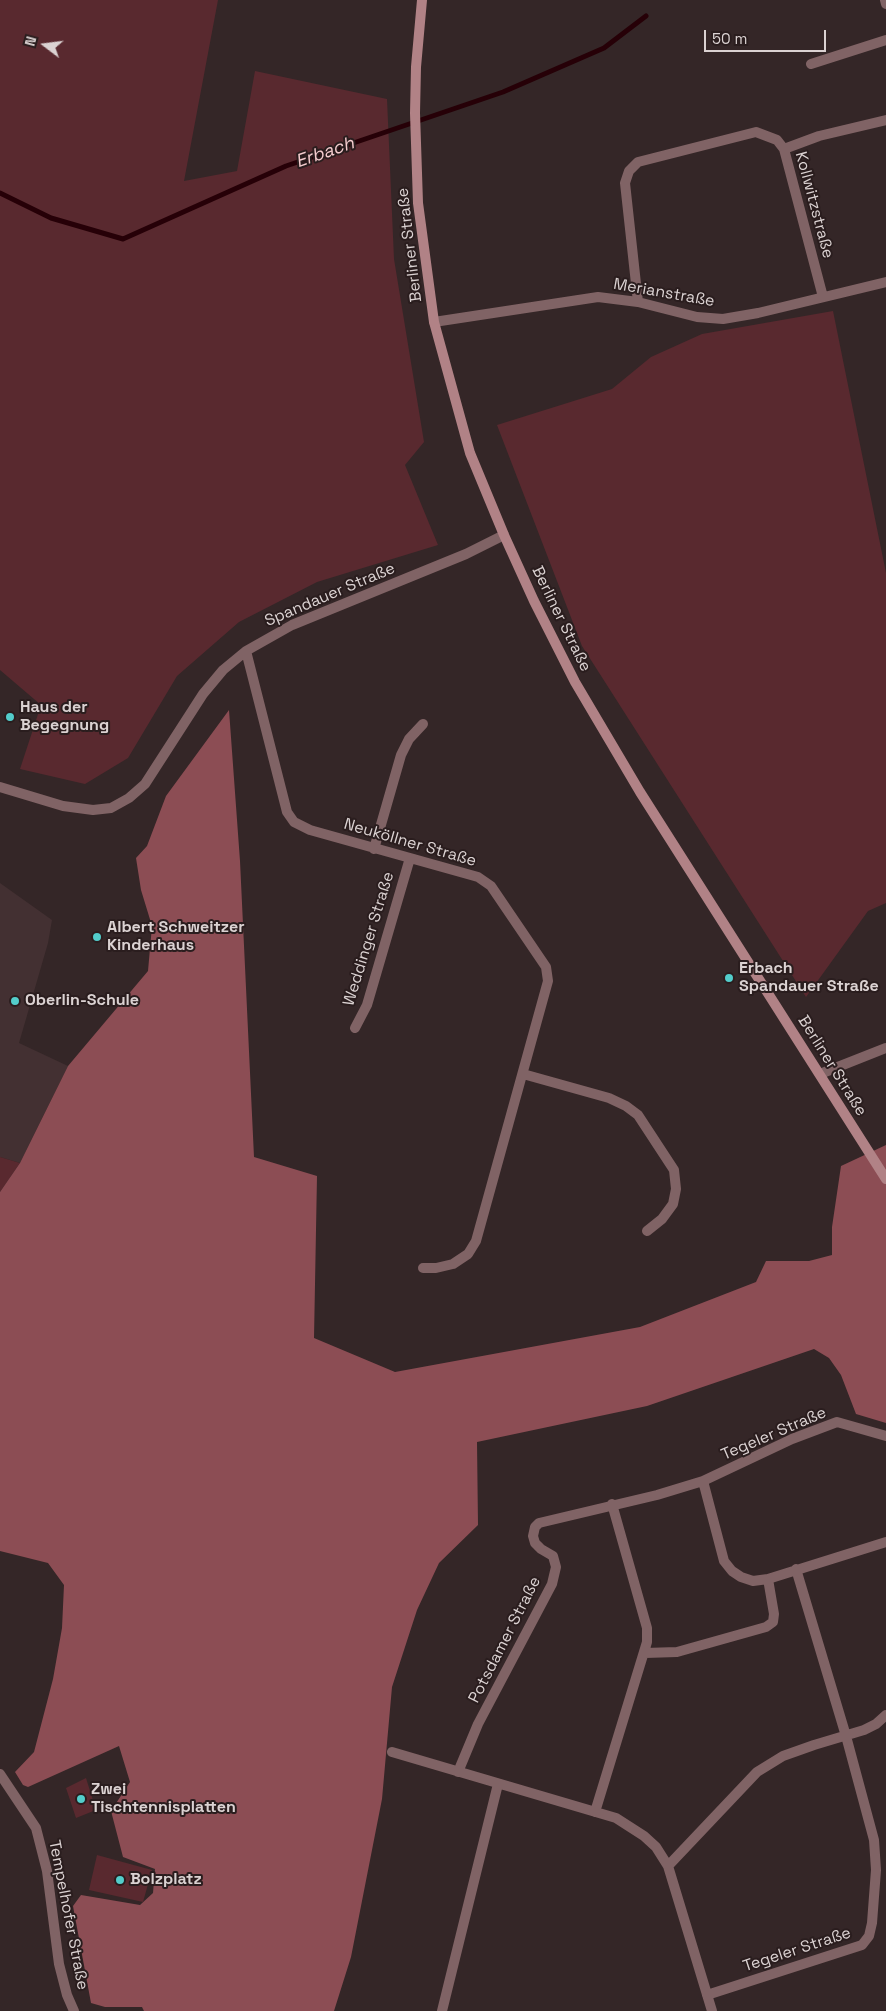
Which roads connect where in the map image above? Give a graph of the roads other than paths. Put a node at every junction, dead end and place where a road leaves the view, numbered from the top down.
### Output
1 (422, 0) edge
2 (885, 0) edge
3 (886, 4) edge
4 (886, 40) edge
5 (811, 64) dead end
6 (886, 120) edge
7 (784, 149) junction
8 (886, 282) edge
9 (823, 298) junction
10 (638, 302) junction
11 (434, 322) junction
12 (504, 535) junction
13 (246, 652) junction
14 (423, 724) dead end
15 (0, 786) edge
16 (374, 849) junction
17 (410, 858) junction
18 (355, 1028) dead end
19 (886, 1048) edge
20 (524, 1074) junction
21 (820, 1074) junction
22 (886, 1179) edge
23 (647, 1230) dead end
24 (423, 1268) dead end
25 (886, 1436) edge
26 (703, 1481) junction
27 (612, 1504) junction
28 (535, 1527) joint
29 (886, 1542) edge
30 (796, 1570) junction
31 (768, 1579) junction
32 (645, 1653) junction
33 (886, 1714) edge
34 (846, 1736) junction
35 (392, 1752) dead end
36 (458, 1772) junction
37 (0, 1774) edge
38 (498, 1784) junction
39 (595, 1812) junction
40 (668, 1866) junction
41 (707, 1995) junction
42 (74, 2011) edge
43 (442, 2011) edge
44 (712, 2011) edge

1 - 11 street, Berliner Straße
2 - 3 street
4 - 5 street
6 - 7 street
7 - 9 street, Kollwitzstraße
7 - 10 street, Kollwitzstraße
8 - 9 street, Merianstraße
9 - 10 street, Merianstraße
10 - 11 street, Merianstraße
11 - 12 street, Berliner Straße
12 - 13 street, Spandauer Straße
12 - 21 street, Berliner Straße
13 - 15 street, Spandauer Straße
13 - 16 street, Neuköllner Straße
14 - 16 street
16 - 17 street, Neuköllner Straße
17 - 18 street, Weddinger Straße
17 - 20 street, Neuköllner Straße
19 - 21 street
20 - 23 street
20 - 24 street, Neuköllner Straße
21 - 22 street, Berliner Straße
25 - 26 street, Tegeler Straße
26 - 27 street, Tegeler Straße
26 - 31 street
27 - 28 street, Tegeler Straße
27 - 32 street
28 - 36 street, Potsdamer Straße
29 - 30 street
30 - 31 street
30 - 34 street, Tegeler Straße
31 - 32 street
32 - 39 street
33 - 34 street
34 - 40 street
34 - 41 street, Tegeler Straße
35 - 36 street
36 - 38 street
37 - 42 street, Tempelhofer Straße
38 - 39 street
38 - 43 street
39 - 40 street
40 - 41 street
41 - 44 street

